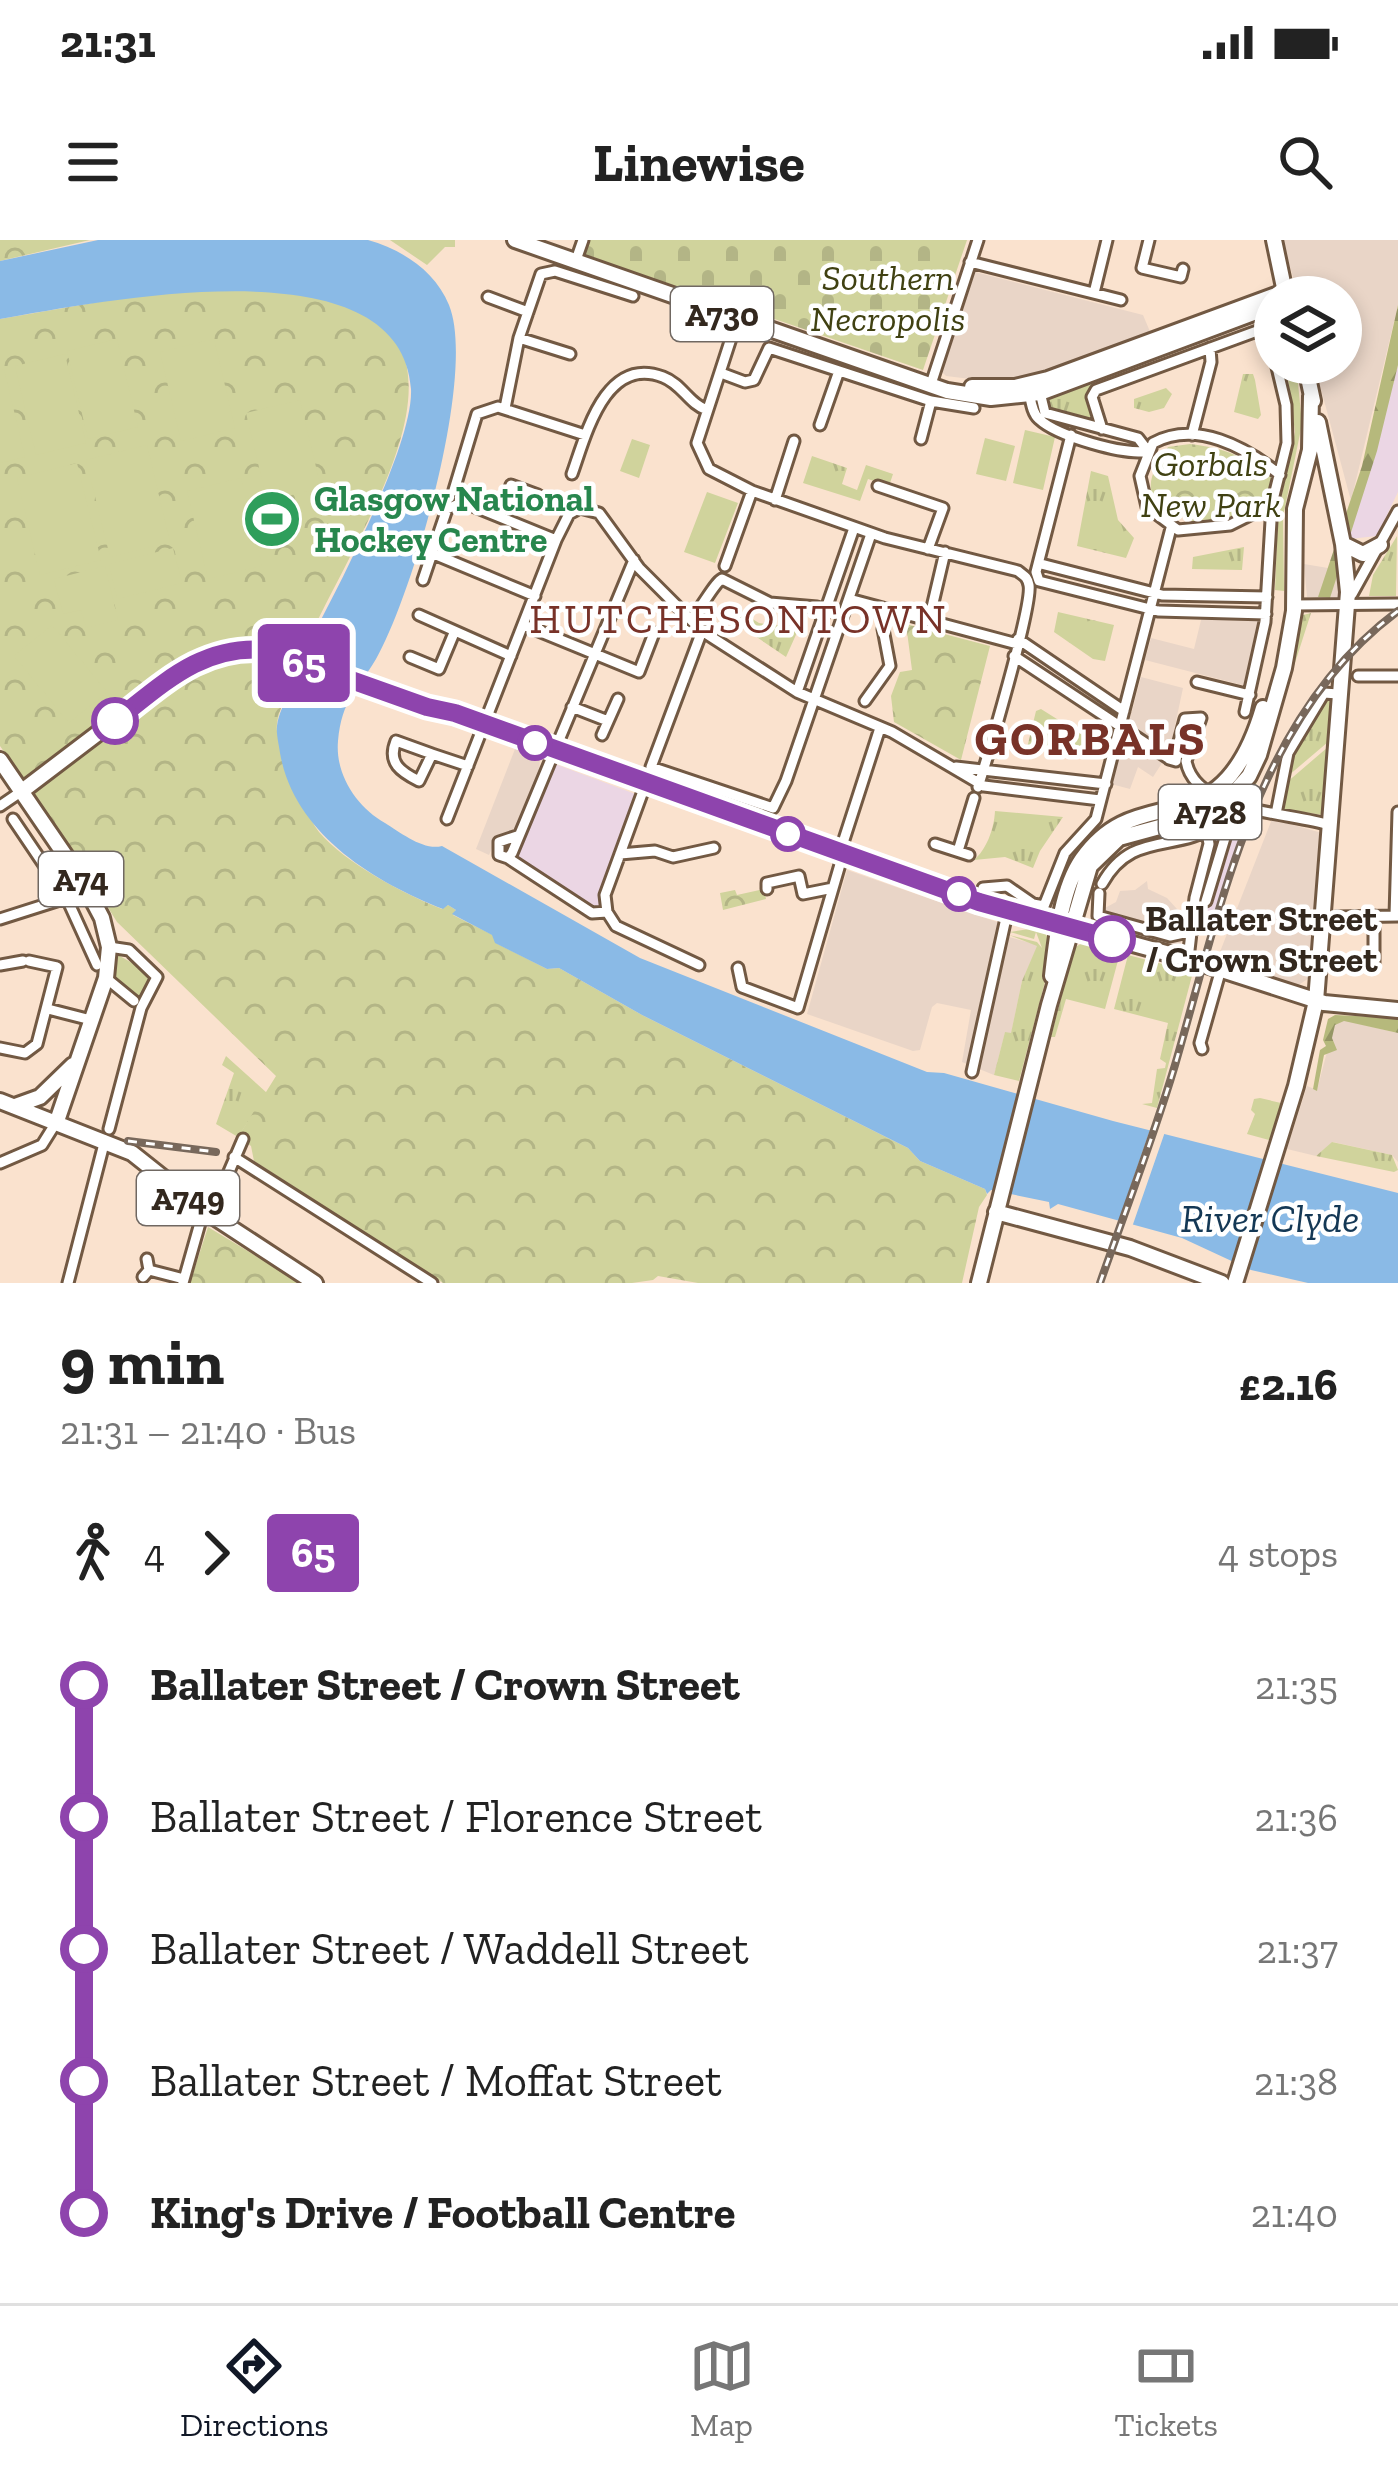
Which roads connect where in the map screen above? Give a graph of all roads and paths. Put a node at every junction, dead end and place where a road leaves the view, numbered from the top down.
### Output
1 (515, 240) edge
2 (583, 240) edge
3 (978, 240) edge
4 (1107, 240) edge
5 (1150, 240) edge
6 (1274, 240) edge
7 (970, 262) junction
8 (575, 263) junction
9 (1183, 269) dead end
10 (1279, 276) edge
11 (1094, 293) junction
12 (633, 296) dead end
13 (488, 297) dead end
14 (1120, 300) dead end
15 (1254, 308) edge
16 (528, 312) junction
17 (737, 320) junction
18 (1254, 333) edge
19 (519, 338) junction
20 (1210, 349) junction
21 (570, 354) dead end
22 (839, 371) junction
23 (721, 373) junction
24 (931, 384) junction
25 (1280, 384) edge
26 (1309, 384) edge
27 (1034, 389) junction
28 (1311, 395) junction
29 (931, 401) junction
30 (505, 408) junction
31 (974, 408) dead end
32 (707, 410) junction
33 (820, 425) dead end
34 (1102, 428) junction
35 (585, 435) junction
36 (1071, 435) junction
37 (1192, 435) junction
38 (921, 439) dead end
39 (794, 441) dead end
40 (1146, 456) junction
41 (572, 474) dead end
42 (1280, 475) junction
43 (1330, 480) junction
44 (1303, 481) junction
45 (878, 486) dead end
46 (454, 490) dead end
47 (752, 491) junction
48 (538, 495) dead end
49 (775, 500) junction
50 (1272, 503) junction
51 (1398, 512) edge
52 (500, 517) junction
53 (854, 528) junction
54 (1171, 528) junction
55 (871, 534) junction
56 (556, 540) junction
57 (1343, 544) junction
58 (1380, 545) junction
59 (928, 549) junction
60 (945, 552) junction
61 (434, 554) junction
62 (634, 560) junction
63 (1041, 564) junction
64 (725, 566) dead end
65 (423, 580) dead end
66 (1033, 580) junction
67 (1155, 593) junction
68 (536, 596) junction
69 (1267, 597) junction
70 (849, 599) junction
71 (1398, 604) edge
72 (1294, 605) junction
73 (1348, 605) junction
74 (888, 609) junction
75 (1150, 609) junction
76 (1266, 614) junction
77 (419, 616) dead end
78 (691, 619) junction
79 (822, 619) junction
80 (929, 620) junction
81 (524, 625) junction
82 (702, 631) junction
83 (454, 633) junction
84 (655, 633) dead end
85 (1018, 641) junction
86 (594, 654) junction
87 (511, 656) junction
88 (1014, 656) junction
89 (410, 658) dead end
90 (1358, 676) dead end
91 (1398, 676) edge
92 (1197, 682) dead end
93 (797, 692) junction
94 (1250, 694) junction
95 (1338, 694) junction
96 (618, 699) dead end
97 (814, 701) junction
98 (572, 707) junction
99 (1124, 711) junction
100 (1245, 712) dead end
101 (859, 720) junction
102 (608, 722) junction
103 (483, 728) junction
104 (880, 728) junction
105 (1120, 729) junction
106 (602, 735) dead end
107 (432, 754) junction
108 (553, 754) junction
109 (0, 760) edge
110 (468, 766) junction
111 (950, 766) junction
112 (984, 771) junction
113 (1106, 784) junction
114 (644, 788) junction
115 (977, 790) junction
116 (22, 791) junction
117 (1100, 800) junction
118 (0, 806) edge
119 (1225, 810) junction
120 (1398, 812) edge
121 (1276, 814) junction
122 (13, 819) dead end
123 (447, 819) dead end
124 (1329, 825) junction
125 (1207, 832) junction
126 (935, 844) dead end
127 (713, 848) dead end
128 (620, 854) junction
129 (840, 856) junction
130 (833, 888) junction
131 (983, 888) dead end
132 (766, 889) dead end
133 (88, 892) junction
134 (67, 899) junction
135 (1206, 901) dead end
136 (1006, 902) junction
137 (607, 912) junction
138 (1373, 916) junction
139 (1397, 916) edge
140 (1336, 917) dead end
141 (0, 919) edge
142 (1066, 927) junction
143 (1193, 931) junction
144 (109, 946) junction
145 (1188, 959) junction
146 (1374, 964) dead end
147 (0, 965) edge
148 (699, 965) dead end
149 (738, 968) dead end
150 (1220, 969) junction
151 (102, 971) junction
152 (134, 1001) dead end
153 (1316, 1001) junction
154 (48, 1009) junction
155 (1398, 1010) edge
156 (91, 1020) junction
157 (0, 1048) edge
158 (1202, 1049) dead end
159 (79, 1058) junction
160 (972, 1072) dead end
161 (70, 1078) junction
162 (8, 1104) edge
163 (57, 1121) junction
164 (88, 1133) junction
165 (107, 1135) junction
166 (243, 1139) dead end
167 (234, 1156) junction
168 (0, 1163) edge
169 (205, 1210) junction
170 (996, 1212) junction
171 (146, 1269) dead end
172 (1236, 1277) edge
173 (183, 1281) edge
174 (68, 1283) edge
175 (315, 1283) edge
176 (431, 1283) edge
177 (979, 1283) edge
178 (1222, 1283) edge

1 - 8 main road, A730
2 - 8 street
3 - 7 street
4 - 11 street
5 - 9 street
6 - 10 main road
7 - 11 street
7 - 24 street
8 - 17 main road, A730
11 - 14 street
12 - 16 street
13 - 16 street
15 - 27 main road, A730
16 - 19 street
17 - 23 street
17 - 24 main road, A730
18 - 20 street
19 - 21 street
19 - 30 street
20 - 34 street
20 - 37 street
22 - 23 street
22 - 29 street
22 - 33 street
23 - 32 street
24 - 27 main road, A730
25 - 42 street
26 - 28 main road, A728
27 - 34 street
27 - 36 street
28 - 43 main road
28 - 44 main road, A728
29 - 31 street
29 - 38 street
30 - 35 street
30 - 46 street
32 - 35 street
32 - 47 street
34 - 40 street
35 - 41 street
36 - 40 street
36 - 63 street
37 - 40 street
37 - 42 street
39 - 49 street
40 - 54 street
42 - 50 street
43 - 44 main road
43 - 57 main road
44 - 72 main road, A728
45 - 59 street
47 - 49 street
47 - 64 street
48 - 52 street
49 - 53 street
50 - 54 street
50 - 69 street
51 - 58 street
52 - 56 street
52 - 61 street
53 - 55 street
53 - 79 street
54 - 67 street
55 - 59 street
55 - 70 street
56 - 62 street
56 - 68 street
57 - 58 main road
57 - 73 main road
58 - 73 street
59 - 60 street
60 - 66 street
60 - 80 street
61 - 65 street
61 - 68 street
62 - 78 street
62 - 86 street
63 - 66 street
63 - 67 street
66 - 75 street
66 - 85 street
67 - 69 street
67 - 75 street
68 - 81 street
69 - 76 street
70 - 74 street
70 - 97 street
71 - 73 street
72 - 73 street
72 - 119 main road, A728
73 - 95 main road
74 - 80 street
74 - 101 street
75 - 76 street
75 - 99 street
76 - 94 street
77 - 83 street
78 - 79 street
78 - 82 street
79 - 93 street
80 - 85 street
81 - 86 street
81 - 87 street
82 - 93 street
82 - 97 street
83 - 87 street
83 - 89 street
84 - 86 street
85 - 88 street
85 - 99 street
86 - 98 street
87 - 103 street
88 - 105 street
88 - 112 street
90 - 91 street
92 - 94 street
93 - 97 street
94 - 100 street
95 - 121 street
95 - 124 main road
96 - 102 street
97 - 101 street
98 - 102 street
98 - 108 street
99 - 105 street
101 - 104 street
102 - 106 street
103 - 108 main road
103 - 110 street
103 - 116 main road
104 - 111 street
104 - 129 street
105 - 113 street
105 - 119 street
107 - 107 street
107 - 110 street
108 - 114 main road
108 - 137 street
109 - 116 main road
110 - 123 street
111 - 112 street
111 - 115 street
112 - 113 street
112 - 115 street
113 - 117 street
114 - 128 street
114 - 129 main road
115 - 117 street
115 - 126 street
116 - 118 street
116 - 133 main road, A74
117 - 136 street
119 - 121 street
119 - 125 street
119 - 135 street
119 - 142 main road, A728
120 - 139 street
121 - 124 street
122 - 134 street
124 - 153 main road
125 - 143 street
125 - 143 street
127 - 128 street
128 - 137 street
129 - 130 street
129 - 136 main road
130 - 132 street
130 - 149 street
131 - 136 street
133 - 134 street
133 - 144 main road, A74
134 - 141 street
134 - 151 street
136 - 142 main road
136 - 160 street
137 - 148 street
138 - 139 street
138 - 140 street
138 - 146 street
142 - 145 main road
142 - 170 main road
143 - 145 street
144 - 151 main road, A74
144 - 165 street
145 - 150 main road
147 - 154 street
150 - 153 main road
150 - 158 street
151 - 152 street
151 - 156 main road, A74
153 - 155 main road
153 - 172 main road
154 - 156 street
154 - 157 street
156 - 159 main road, A74
159 - 161 main road, A74
159 - 162 main road
161 - 163 main road, A74
161 - 164 main road
162 - 163 main road
163 - 164 main road, A749
163 - 168 street
164 - 165 main road, A749
165 - 169 main road, A749
165 - 174 street
166 - 167 street
167 - 169 street
167 - 176 street
169 - 173 street
169 - 175 main road, A749
170 - 177 main road
170 - 178 main road
171 - 173 street

